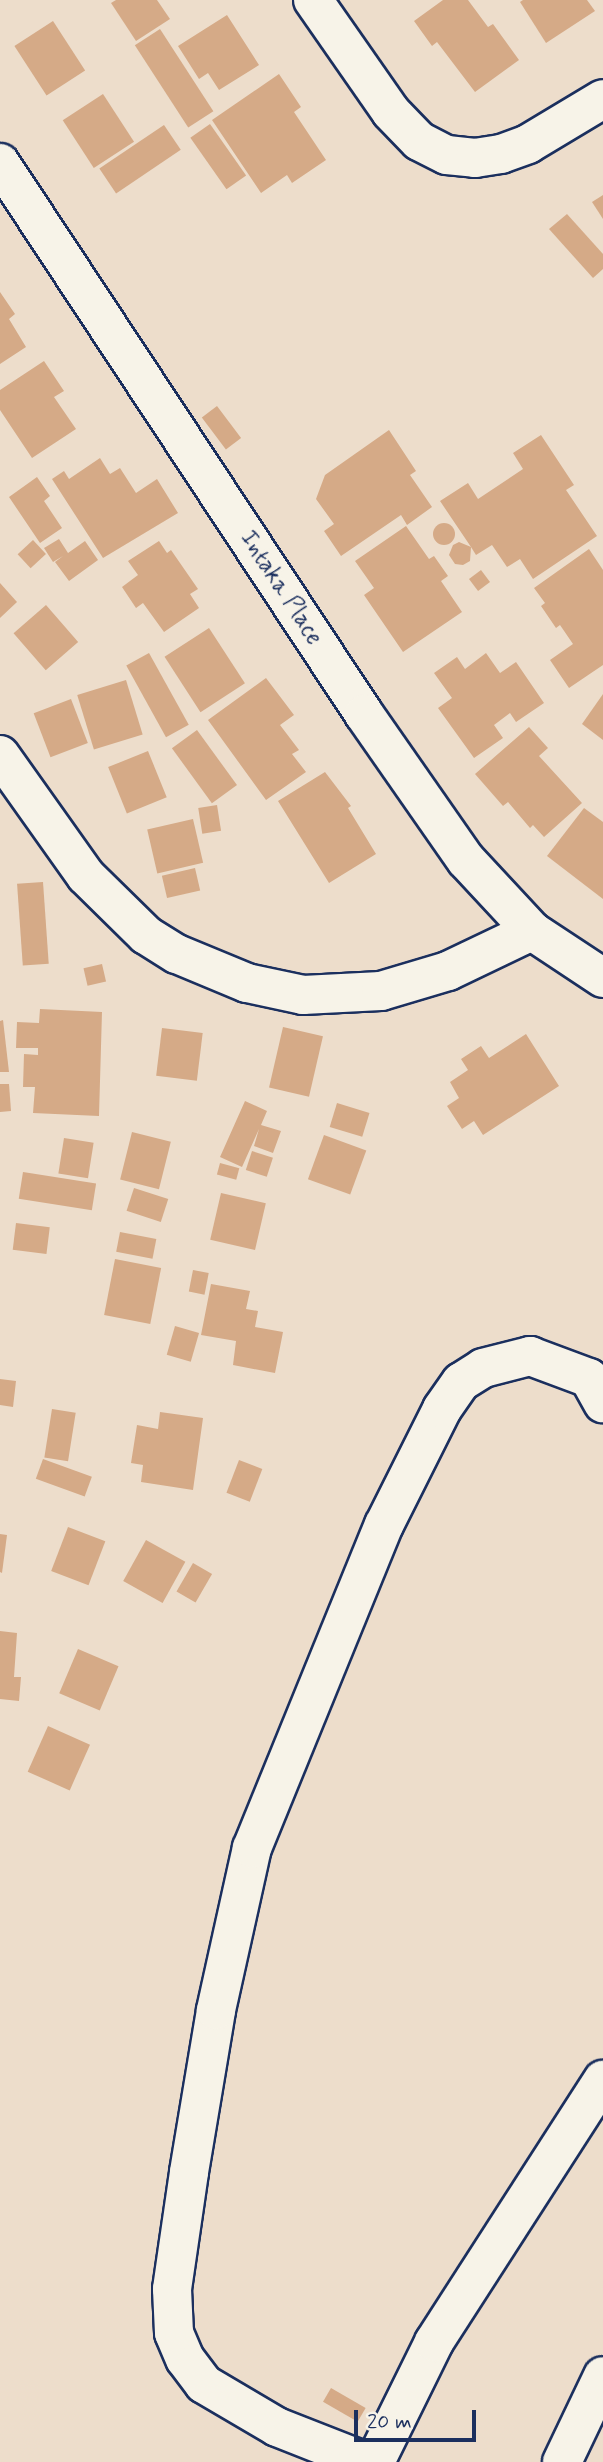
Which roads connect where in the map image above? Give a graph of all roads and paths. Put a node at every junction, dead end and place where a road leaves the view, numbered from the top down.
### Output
1 (313, 0) edge
2 (603, 99) edge
3 (0, 163) edge
4 (0, 755) edge
5 (532, 931) junction
6 (603, 978) edge
7 (598, 1379) edge
8 (603, 2080) edge
9 (603, 2376) edge
10 (366, 2462) edge
11 (374, 2462) edge
12 (562, 2462) edge

1 - 2 street
3 - 5 street, Intaka Place
4 - 5 street
5 - 6 street, Intaka Place
7 - 10 street
8 - 11 street
9 - 12 street

